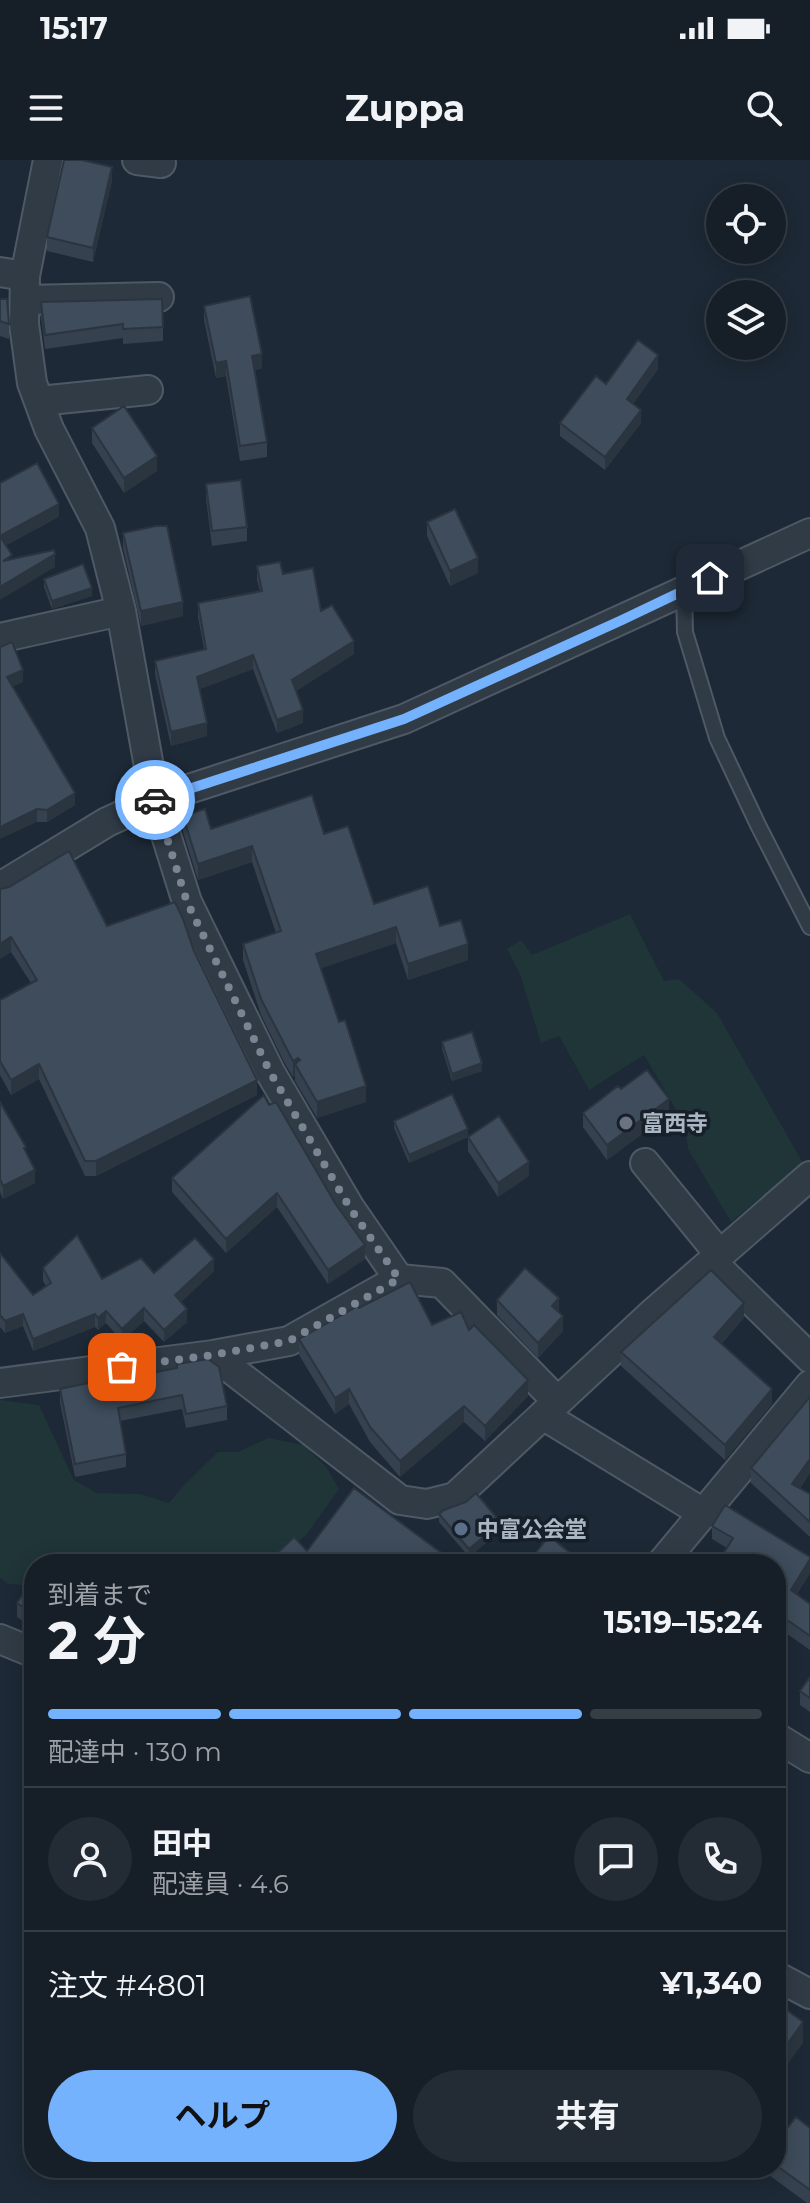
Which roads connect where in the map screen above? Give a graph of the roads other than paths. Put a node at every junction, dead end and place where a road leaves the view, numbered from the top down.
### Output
1 (48, 160) edge
2 (17, 283) edge
3 (159, 297) edge
4 (148, 390) dead end
5 (39, 401) junction
6 (810, 533) edge
7 (684, 589) junction
8 (121, 611) junction
9 (0, 638) edge
10 (155, 800) junction
11 (0, 887) edge
12 (810, 927) edge
13 (645, 1163) dead end
14 (810, 1176) edge
15 (716, 1258) junction
16 (399, 1279) junction
17 (213, 1355) junction
18 (810, 1358) edge
19 (0, 1383) edge
20 (810, 1385) edge
21 (550, 1408) junction
22 (703, 1513) junction
23 (669, 1554) edge
24 (0, 1639) edge
25 (24, 1649) edge
26 (786, 1743) edge
27 (810, 1758) edge

1 - 2 street
2 - 3 street
2 - 5 street
4 - 5 street
5 - 8 street
6 - 7 street
7 - 10 street
7 - 12 lane
8 - 9 street
8 - 10 street
10 - 11 street
10 - 16 street
13 - 15 street
14 - 15 street
15 - 18 street
15 - 21 street
16 - 17 street
16 - 21 street
17 - 19 street
17 - 21 street
20 - 22 street
21 - 22 street
22 - 23 street
24 - 25 street
26 - 27 street

